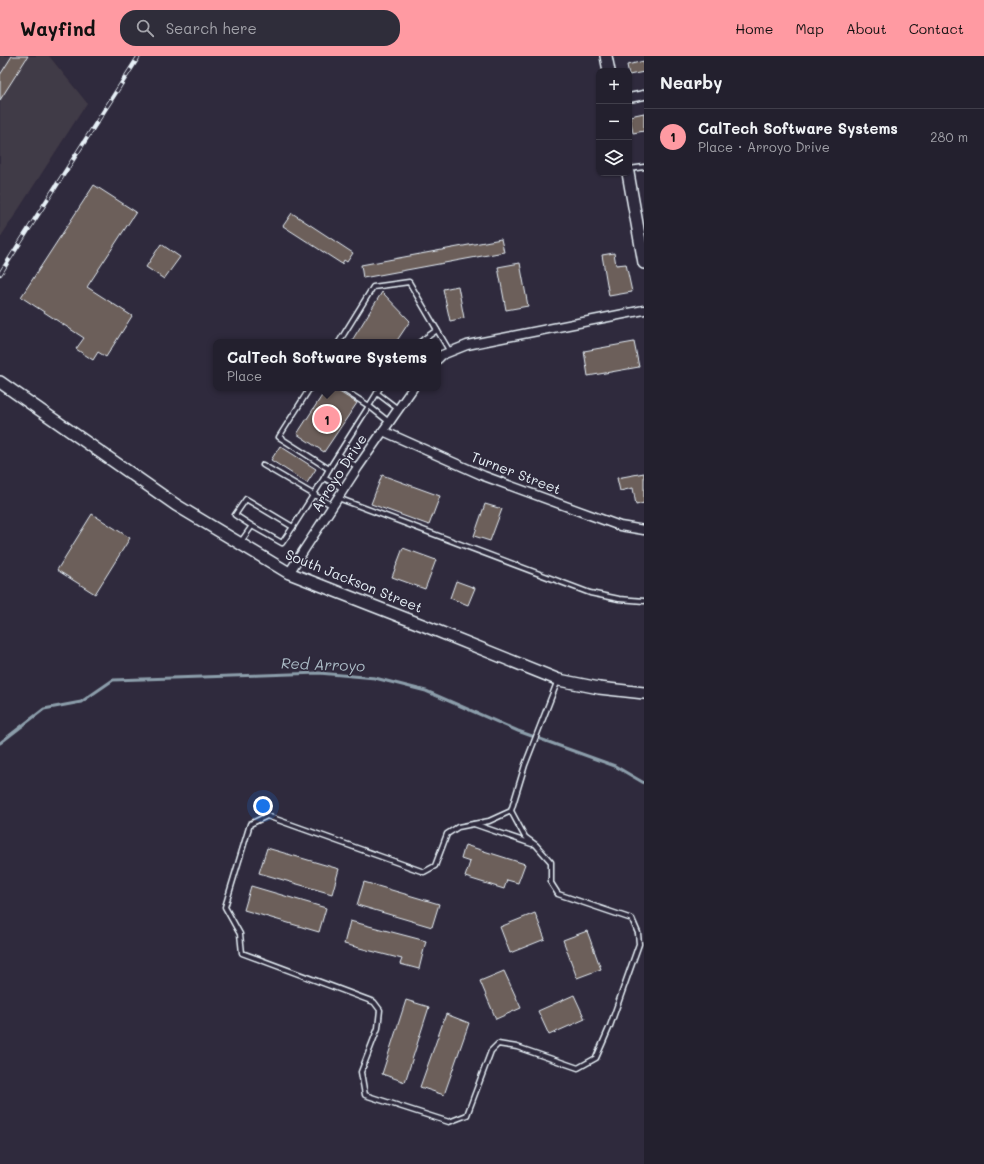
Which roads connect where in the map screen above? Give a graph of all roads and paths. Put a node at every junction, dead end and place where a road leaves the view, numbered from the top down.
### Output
1 (606, 56) edge
2 (608, 68) edge
3 (644, 96) edge
4 (632, 98) edge
5 (644, 167) edge
6 (632, 169) edge
7 (629, 176) edge
8 (642, 239) edge
9 (644, 263) edge
10 (644, 310) edge
11 (437, 330) junction
12 (341, 339) edge
13 (426, 339) edge
14 (450, 352) junction
15 (441, 356) edge
16 (0, 382) edge
17 (308, 391) edge
18 (346, 391) edge
19 (411, 391) edge
20 (377, 393) joint
21 (369, 406) junction
22 (398, 409) junction
23 (389, 422) junction
24 (383, 431) junction
25 (338, 455) junction
26 (263, 465) dead end
27 (358, 468) junction
28 (329, 469) junction
29 (324, 478) junction
30 (345, 489) junction
31 (313, 496) junction
32 (338, 498) junction
33 (333, 507) junction
34 (252, 526) junction
35 (293, 528) junction
36 (644, 530) edge
37 (240, 544) junction
38 (289, 573) junction
39 (644, 601) edge
40 (558, 680) junction
41 (644, 692) edge
42 (511, 811) junction
43 (474, 824) junction
44 (536, 845) junction

1 - 2 main road
3 - 4 street
5 - 6 lane
7 - 8 main road
8 - 9 main road
10 - 14 street
11 - 12 lane
11 - 13 lane
11 - 14 lane
14 - 15 street
16 - 37 main road, South Jackson Street
17 - 28 lane
18 - 21 lane
19 - 22 street, Arroyo Drive
20 - 21 lane
20 - 22 lane
21 - 23 lane
21 - 25 lane
22 - 23 street, Arroyo Drive
23 - 24 street, Arroyo Drive
24 - 27 street, Arroyo Drive
24 - 36 street, Turner Street
25 - 27 lane
25 - 28 lane
26 - 31 lane
27 - 30 street, Arroyo Drive
28 - 29 lane
29 - 30 lane
29 - 31 lane
30 - 32 street, Arroyo Drive
31 - 33 lane
31 - 35 lane
32 - 33 street, Arroyo Drive
32 - 39 lane
33 - 38 street, Arroyo Drive
34 - 35 lane
34 - 35 lane
34 - 37 lane
37 - 38 main road, South Jackson Street
38 - 40 main road, South Jackson Street
40 - 41 main road, South Jackson Street
40 - 42 lane
42 - 43 lane
42 - 44 lane
43 - 44 lane
43 - 44 lane

